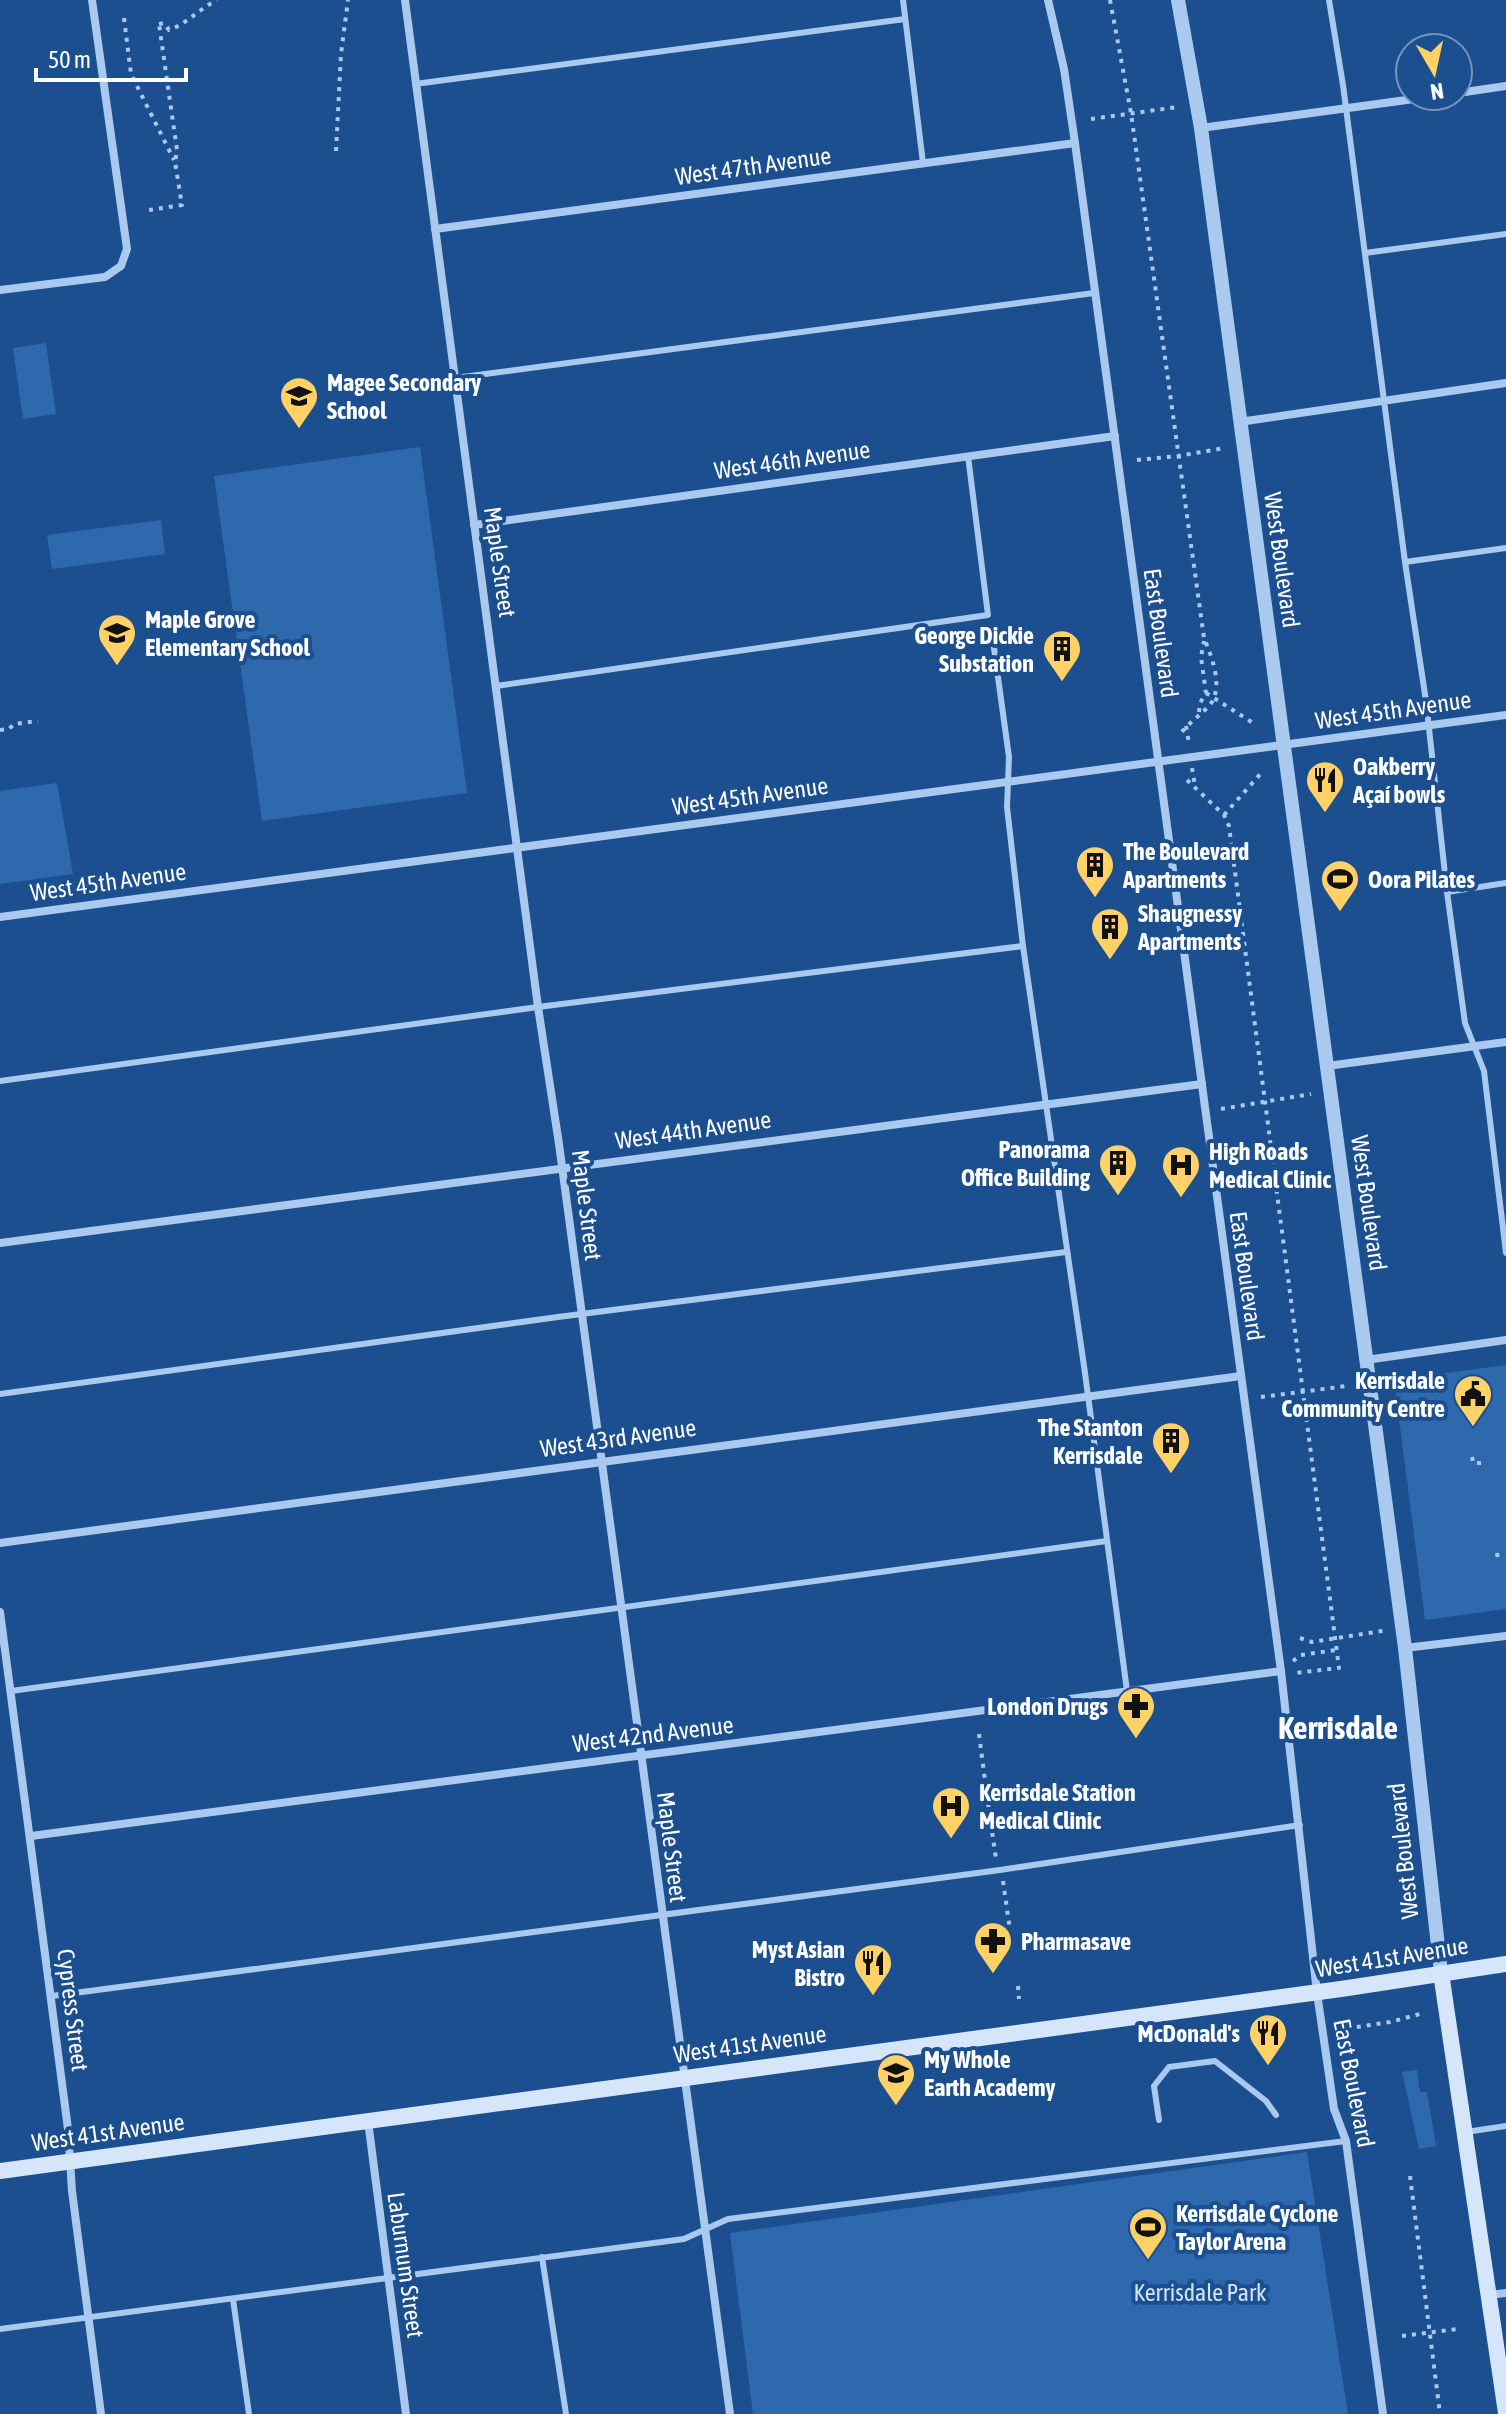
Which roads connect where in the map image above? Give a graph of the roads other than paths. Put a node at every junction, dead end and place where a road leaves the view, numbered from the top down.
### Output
1 (92, 0) edge
2 (405, 0) edge
3 (903, 0) edge
4 (1048, 0) edge
5 (1178, 0) edge
6 (1329, 0) edge
7 (905, 19) junction
8 (415, 84) junction
9 (1506, 86) edge
10 (1474, 91) edge
11 (1394, 102) edge
12 (1346, 108) junction
13 (1201, 128) junction
14 (1075, 143) junction
15 (923, 163) junction
16 (435, 229) junction
17 (1506, 234) edge
18 (1365, 253) junction
19 (0, 290) edge
20 (1094, 293) junction
21 (455, 378) junction
22 (1506, 383) edge
23 (1385, 400) junction
24 (1239, 422) junction
25 (1115, 436) junction
26 (968, 456) junction
27 (474, 525) junction
28 (1506, 548) edge
29 (1405, 562) junction
30 (993, 641) dead end
31 (496, 686) junction
32 (1506, 715) edge
33 (1428, 726) junction
34 (1283, 745) junction
35 (1159, 762) junction
36 (1008, 782) junction
37 (518, 848) junction
38 (1506, 883) edge
39 (1447, 892) junction
40 (0, 917) edge
41 (1023, 946) junction
42 (538, 1007) junction
43 (1506, 1042) edge
44 (1474, 1046) junction
45 (1327, 1066) junction
46 (0, 1081) edge
47 (1202, 1084) junction
48 (1046, 1104) junction
49 (562, 1168) junction
50 (0, 1243) edge
51 (1066, 1252) junction
52 (1506, 1253) edge
53 (580, 1314) junction
54 (1506, 1340) edge
55 (1366, 1360) junction
56 (1241, 1376) junction
57 (0, 1394) edge
58 (1087, 1395) junction
59 (600, 1461) junction
60 (1107, 1541) junction
61 (0, 1543) edge
62 (620, 1608) junction
63 (0, 1612) edge
64 (1506, 1636) edge
65 (1405, 1648) junction
66 (1281, 1671) junction
67 (11, 1691) junction
68 (1127, 1691) junction
69 (640, 1756) junction
70 (1300, 1825) junction
71 (31, 1836) junction
72 (661, 1915) junction
73 (1506, 1964) edge
74 (1441, 1973) junction
75 (1317, 1993) junction
76 (52, 1996) junction
77 (683, 2077) junction
78 (1276, 2115) dead end
79 (1159, 2120) dead end
80 (367, 2121) junction
81 (1506, 2126) edge
82 (1464, 2132) junction
83 (1346, 2141) junction
84 (70, 2161) junction
85 (0, 2171) edge
86 (704, 2230) junction
87 (542, 2257) junction
88 (388, 2278) junction
89 (1498, 2294) edge
90 (233, 2299) junction
91 (89, 2317) junction
92 (0, 2329) edge
93 (1506, 2413) edge
94 (101, 2414) edge
95 (249, 2414) edge
96 (406, 2414) edge
97 (566, 2414) edge
98 (730, 2414) edge
99 (1383, 2414) edge

1 - 19 street
2 - 8 street, Maple Street
3 - 7 lane
4 - 14 street, East Boulevard
5 - 13 street, West Boulevard
6 - 12 lane
7 - 8 lane
7 - 15 lane
8 - 16 street, Maple Street
9 - 10 street
11 - 12 street
12 - 13 street
12 - 18 lane
13 - 24 street, West Boulevard
14 - 15 street, West 47th Avenue
14 - 20 street, East Boulevard
15 - 16 street, West 47th Avenue
16 - 21 street, Maple Street
17 - 18 lane
18 - 23 lane
20 - 21 lane
20 - 25 street, East Boulevard
21 - 27 street, Maple Street
22 - 23 street
23 - 24 street
23 - 29 lane
24 - 34 street, West Boulevard
25 - 26 street, West 46th Avenue
25 - 35 street, East Boulevard
26 - 27 street, West 46th Avenue
26 - 31 lane
27 - 31 street, Maple Street
28 - 29 lane
29 - 33 lane
30 - 36 lane
31 - 37 street, Maple Street
32 - 33 street, West 45th Avenue
33 - 34 street, West 45th Avenue
33 - 39 lane
34 - 35 street, West 45th Avenue
34 - 45 street, West Boulevard
35 - 36 street, West 45th Avenue
35 - 47 street, East Boulevard
36 - 37 street, West 45th Avenue
36 - 41 lane
37 - 40 street, West 45th Avenue
37 - 42 street, Maple Street
38 - 39 lane
39 - 44 lane
41 - 42 lane
41 - 48 lane
42 - 46 lane
42 - 49 street, Maple Street
43 - 44 street
44 - 45 street
44 - 52 lane
45 - 55 street, West Boulevard
47 - 48 street, West 44th Avenue
47 - 56 street, East Boulevard
48 - 49 street, West 44th Avenue
48 - 51 lane
49 - 50 street, West 44th Avenue
49 - 53 street, Maple Street
51 - 53 lane
51 - 58 lane
53 - 57 lane
53 - 59 street, Maple Street
54 - 55 street
55 - 65 street, West Boulevard
56 - 58 street, West 43rd Avenue
56 - 66 street, East Boulevard
58 - 59 street, West 43rd Avenue
58 - 60 lane
59 - 61 street, West 43rd Avenue
59 - 62 street, Maple Street
60 - 62 lane
60 - 68 lane
62 - 67 lane
62 - 69 street, Maple Street
63 - 67 street, Cypress Street
64 - 65 street
65 - 74 street, West Boulevard
66 - 68 street, West 42nd Avenue
66 - 70 street, East Boulevard
67 - 71 street, Cypress Street
68 - 69 street, West 42nd Avenue
69 - 71 street, West 42nd Avenue
69 - 72 street, Maple Street
70 - 72 lane
70 - 75 street, East Boulevard
71 - 76 street, Cypress Street
72 - 76 lane
72 - 77 street, Maple Street
73 - 74 main road, West 41st Avenue
74 - 75 main road, West 41st Avenue
74 - 82 main road, West Boulevard
75 - 77 main road, West 41st Avenue
75 - 83 street, East Boulevard
76 - 84 street, Cypress Street
77 - 80 main road, West 41st Avenue
77 - 86 street, Maple Street
78 - 79 lane
80 - 84 main road, West 41st Avenue
80 - 88 street, Laburnum Street
81 - 82 lane
82 - 89 main road, West Boulevard
83 - 86 lane
83 - 99 street, East Boulevard
84 - 85 main road, West 41st Avenue
84 - 91 street, Cypress Street
86 - 87 lane
86 - 98 street, Maple Street
87 - 88 lane
87 - 97 lane
88 - 90 lane
88 - 96 street, Laburnum Street
89 - 93 main road, West Boulevard
90 - 91 lane
90 - 95 lane
91 - 92 lane
91 - 94 street, Cypress Street

